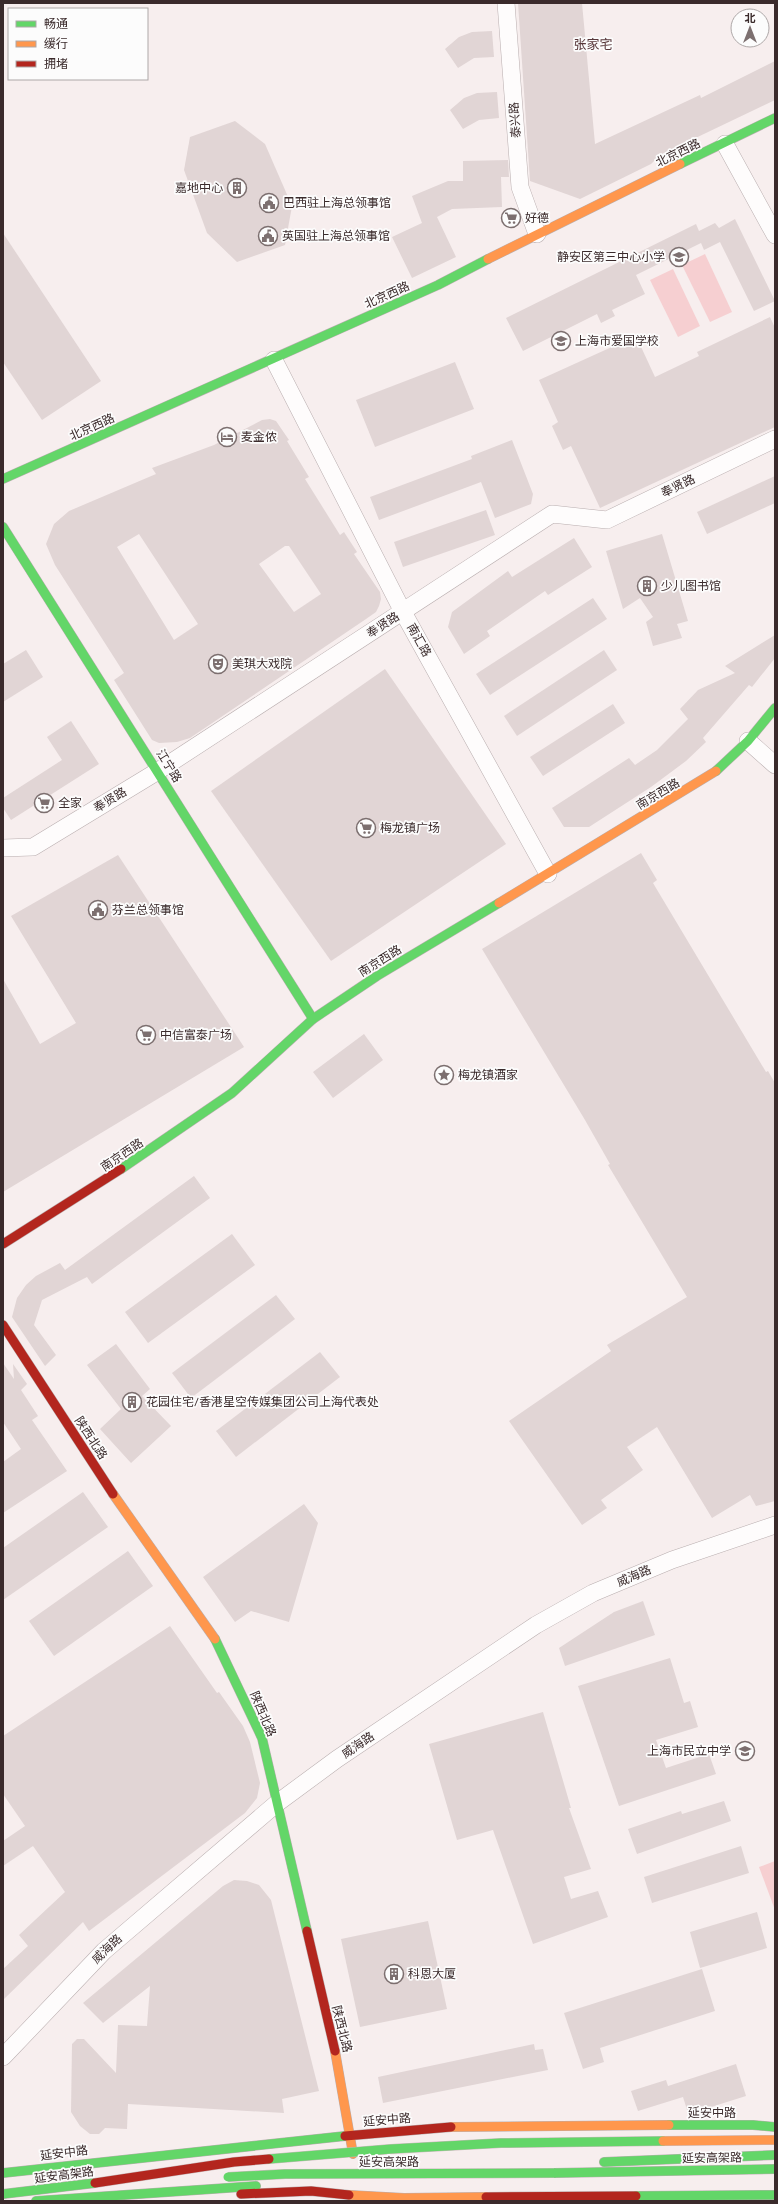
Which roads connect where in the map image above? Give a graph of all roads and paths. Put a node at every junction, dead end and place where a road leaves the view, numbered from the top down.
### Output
1 (506, 3) edge
2 (775, 118) edge
3 (724, 144) junction
4 (537, 234) junction
5 (775, 235) edge
6 (274, 360) junction
7 (775, 439) edge
8 (3, 479) edge
9 (3, 527) edge
10 (404, 612) junction
11 (775, 708) edge
12 (748, 741) junction
13 (775, 765) edge
14 (158, 771) junction
15 (3, 848) edge
16 (548, 874) junction
17 (313, 1019) junction
18 (3, 1244) edge
19 (3, 1325) edge
20 (775, 1525) edge
21 (276, 1804) junction
22 (3, 2057) edge
23 (775, 2127) edge
24 (350, 2135) junction
25 (775, 2140) edge
26 (775, 2156) edge
27 (595, 2162) dead end
28 (563, 2163) dead end
29 (355, 2164) junction
30 (775, 2169) edge
31 (3, 2172) edge
32 (215, 2177) dead end
33 (192, 2178) dead end
34 (95, 2183) junction
35 (358, 2192) edge
36 (3, 2194) edge
37 (682, 2195) junction
38 (775, 2195) edge
39 (36, 2201) edge
40 (138, 2201) edge
41 (696, 2201) edge

1 - 4 street, 泰兴路
2 - 3 main road, 北京西路
3 - 4 main road, 北京西路
3 - 5 street
4 - 6 main road, 北京西路
6 - 8 main road, 北京西路
6 - 10 street, 南汇路
7 - 10 street, 奉贤路
9 - 14 main road, 江宁路
10 - 14 street, 奉贤路
10 - 16 street, 南汇路
11 - 12 main road, 南京西路
12 - 13 street
12 - 16 main road, 南京西路
14 - 15 street, 奉贤路
14 - 17 main road, 江宁路
16 - 17 main road, 南京西路
17 - 18 main road, 南京西路
19 - 21 main road, 陕西北路
20 - 21 street, 威海路
21 - 22 street, 威海路
21 - 24 main road, 陕西北路
23 - 24 main road, 延安中路
24 - 29 main road, 陕西北路
24 - 31 main road, 延安中路
25 - 34 main road, bridge
26 - 27 main road
28 - 29 main road
29 - 35 main road, 陕西北路
29 - 39 main road
30 - 32 main road, 延安高架路, bridge
33 - 34 main road, 延安高架路, bridge
34 - 36 main road, 延安高架路
35 - 37 main road
35 - 40 main road
37 - 38 main road
37 - 41 main road

